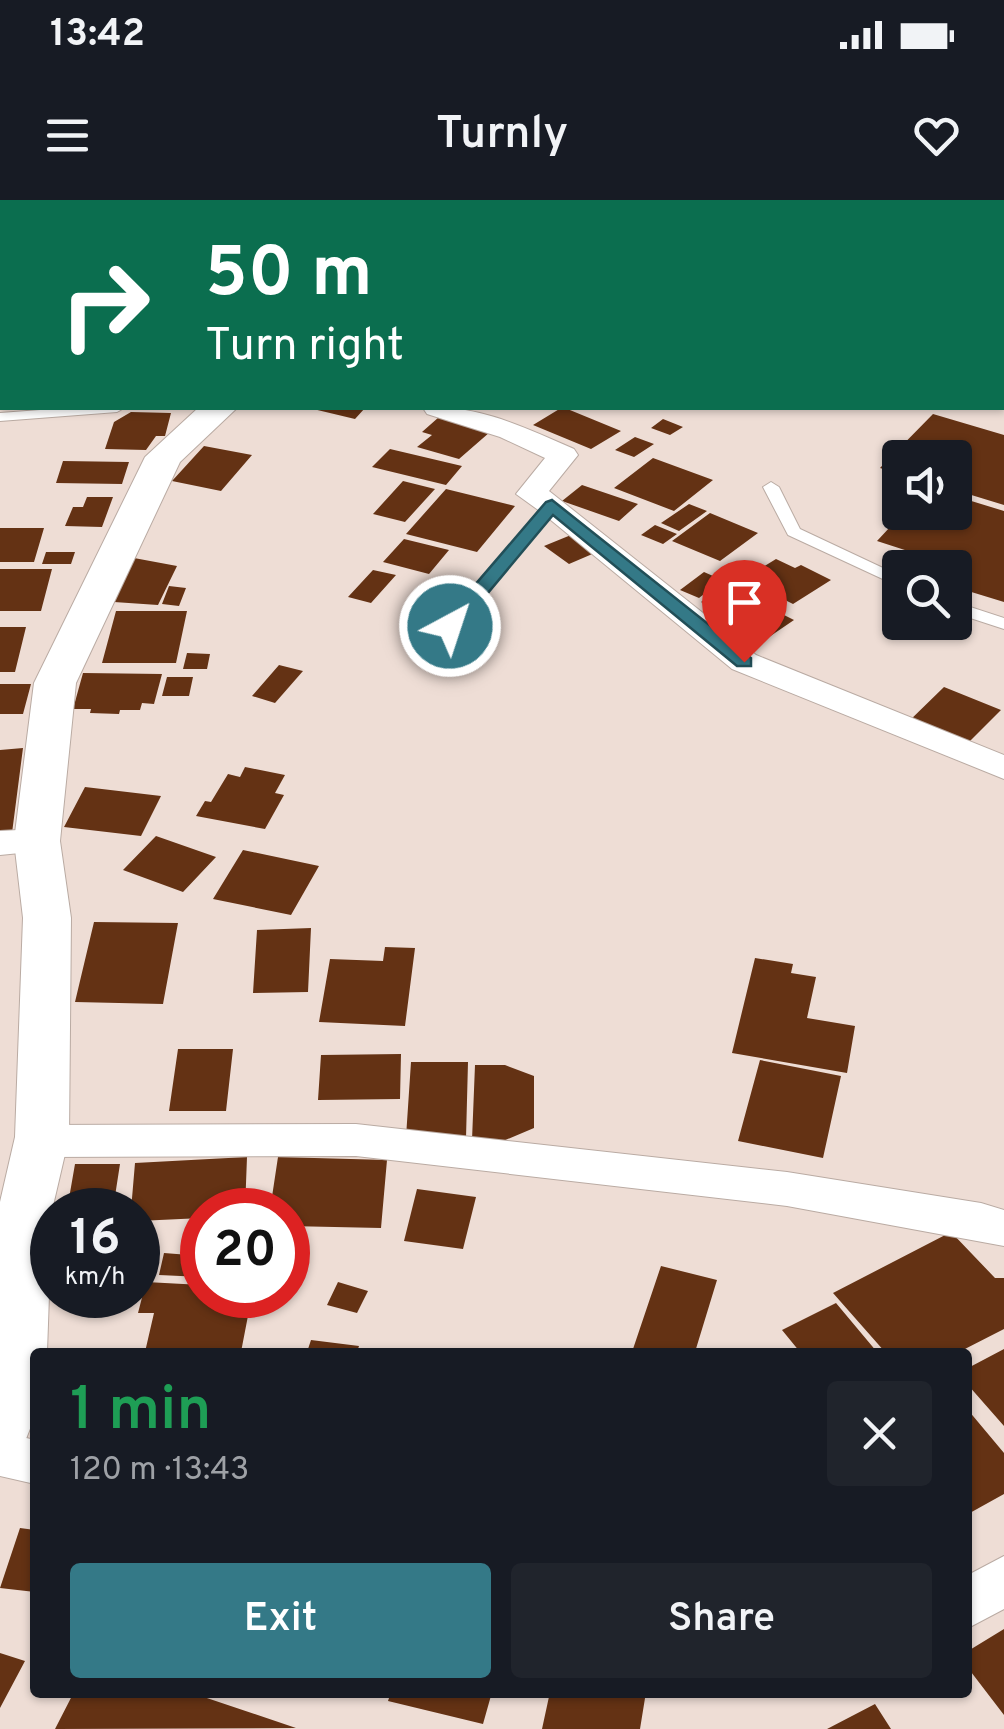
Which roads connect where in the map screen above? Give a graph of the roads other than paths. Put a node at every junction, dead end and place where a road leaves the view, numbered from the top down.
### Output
1 (88, 410) edge
2 (217, 410) edge
3 (444, 410) edge
4 (0, 416) edge
5 (771, 487) dead end
6 (552, 506) junction
7 (882, 574) edge
8 (972, 613) edge
9 (1004, 624) edge
10 (450, 626) dead end
11 (1004, 768) edge
12 (18, 842) edge
13 (41, 1141) junction
14 (12, 1220) edge
15 (1004, 1228) edge
16 (0, 1430) edge
17 (0, 1454) edge
18 (30, 1461) edge
19 (1004, 1580) edge
20 (972, 1601) edge

1 - 4 lane
2 - 12 street
3 - 6 street
5 - 7 lane
6 - 10 lane
6 - 11 street
8 - 9 lane
12 - 13 street
13 - 14 street
13 - 15 street
14 - 16 street
17 - 18 street
19 - 20 street

